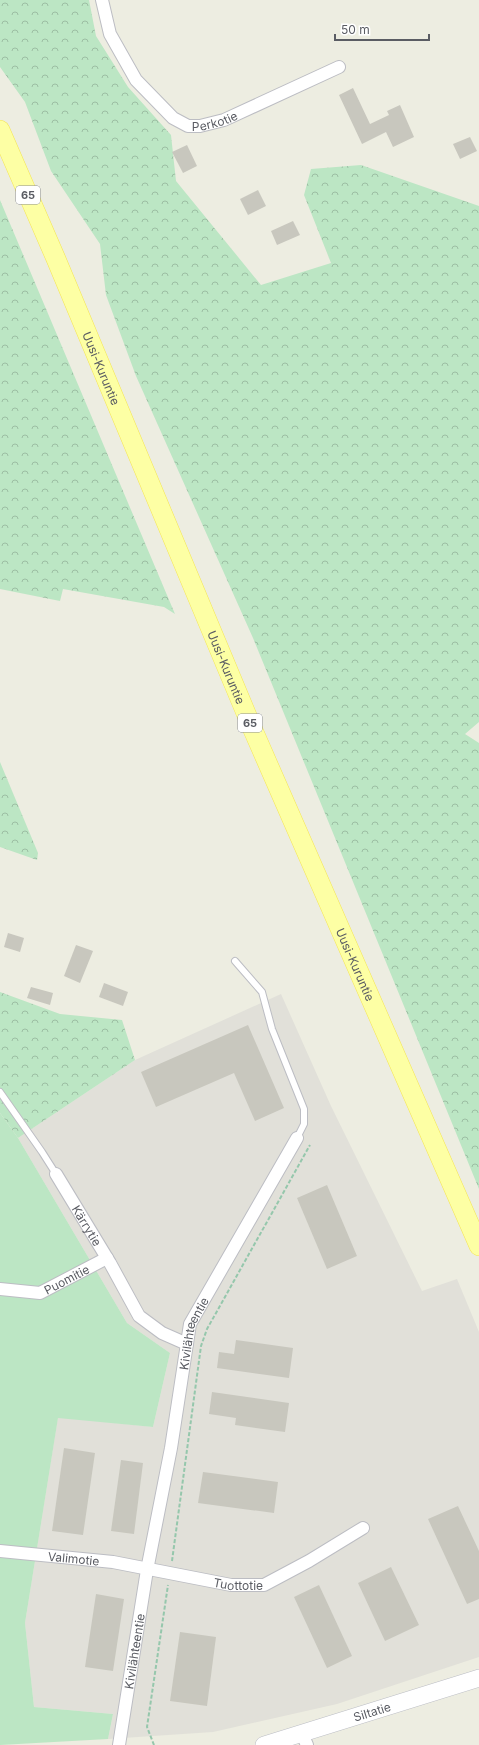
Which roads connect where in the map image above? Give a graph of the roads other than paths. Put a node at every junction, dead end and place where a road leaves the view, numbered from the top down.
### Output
1 (102, 0) edge
2 (339, 67) dead end
3 (0, 130) edge
4 (235, 961) dead end
5 (0, 1092) edge
6 (297, 1138) joint
7 (56, 1174) joint
8 (479, 1246) edge
9 (107, 1258) junction
10 (0, 1289) edge
11 (187, 1344) junction
12 (363, 1528) dead end
13 (0, 1551) edge
14 (147, 1570) junction
15 (479, 1678) edge
16 (305, 1739) edge
17 (119, 1745) edge
18 (264, 1745) edge

1 - 2 street, Perkotie
3 - 8 main road, Uusi-Kuruntie / 65
4 - 6 lane, Kivilähteentie
5 - 7 lane, Kärrytie
6 - 11 street, Kivilähteentie
7 - 9 street, Kärrytie
9 - 10 street, Puomitie
9 - 11 street, Kärrytie
11 - 14 street, Kivilähteentie
12 - 14 street, Tuottotie
13 - 14 street, Valimotie
14 - 17 street, Kivilähteentie
15 - 16 main road, Siltatie
16 - 18 main road, Siltatie

